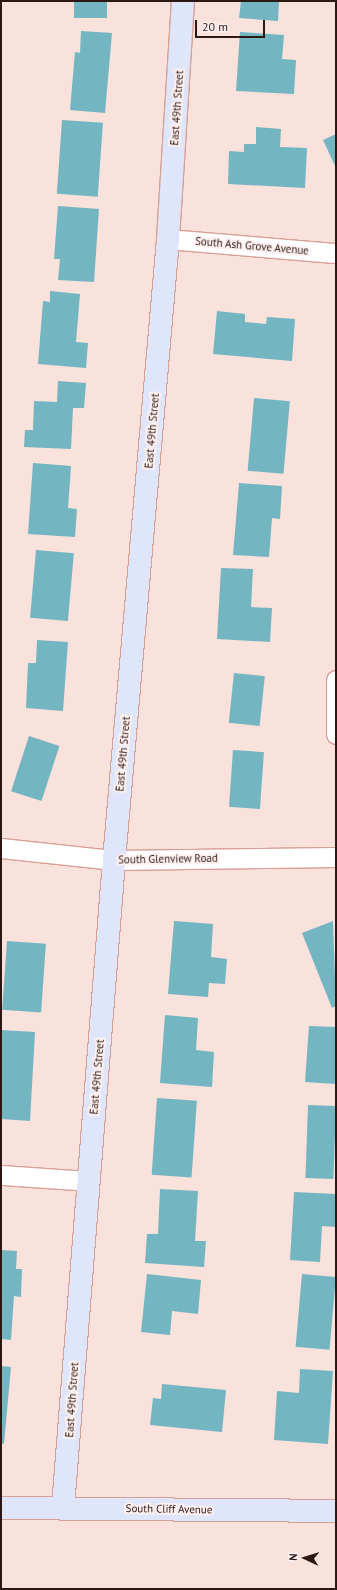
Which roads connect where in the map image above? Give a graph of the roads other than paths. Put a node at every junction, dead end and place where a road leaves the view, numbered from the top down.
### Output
1 (183, 1) edge
2 (168, 239) junction
3 (336, 253) edge
4 (336, 680) edge
5 (336, 734) edge
6 (1, 848) edge
7 (336, 857) edge
8 (114, 860) junction
9 (1, 1175) edge
10 (89, 1181) junction
11 (1, 1508) edge
12 (63, 1508) junction
13 (336, 1511) edge

1 - 2 street, East 49th Street
2 - 3 street, South Ash Grove Avenue
2 - 8 street, East 49th Street
4 - 5 street
6 - 8 street, South Glenview Road
7 - 8 street, South Glenview Road
8 - 10 street, East 49th Street
9 - 10 street
10 - 12 street, East 49th Street
11 - 12 street, South Cliff Avenue
12 - 13 street, South Cliff Avenue

